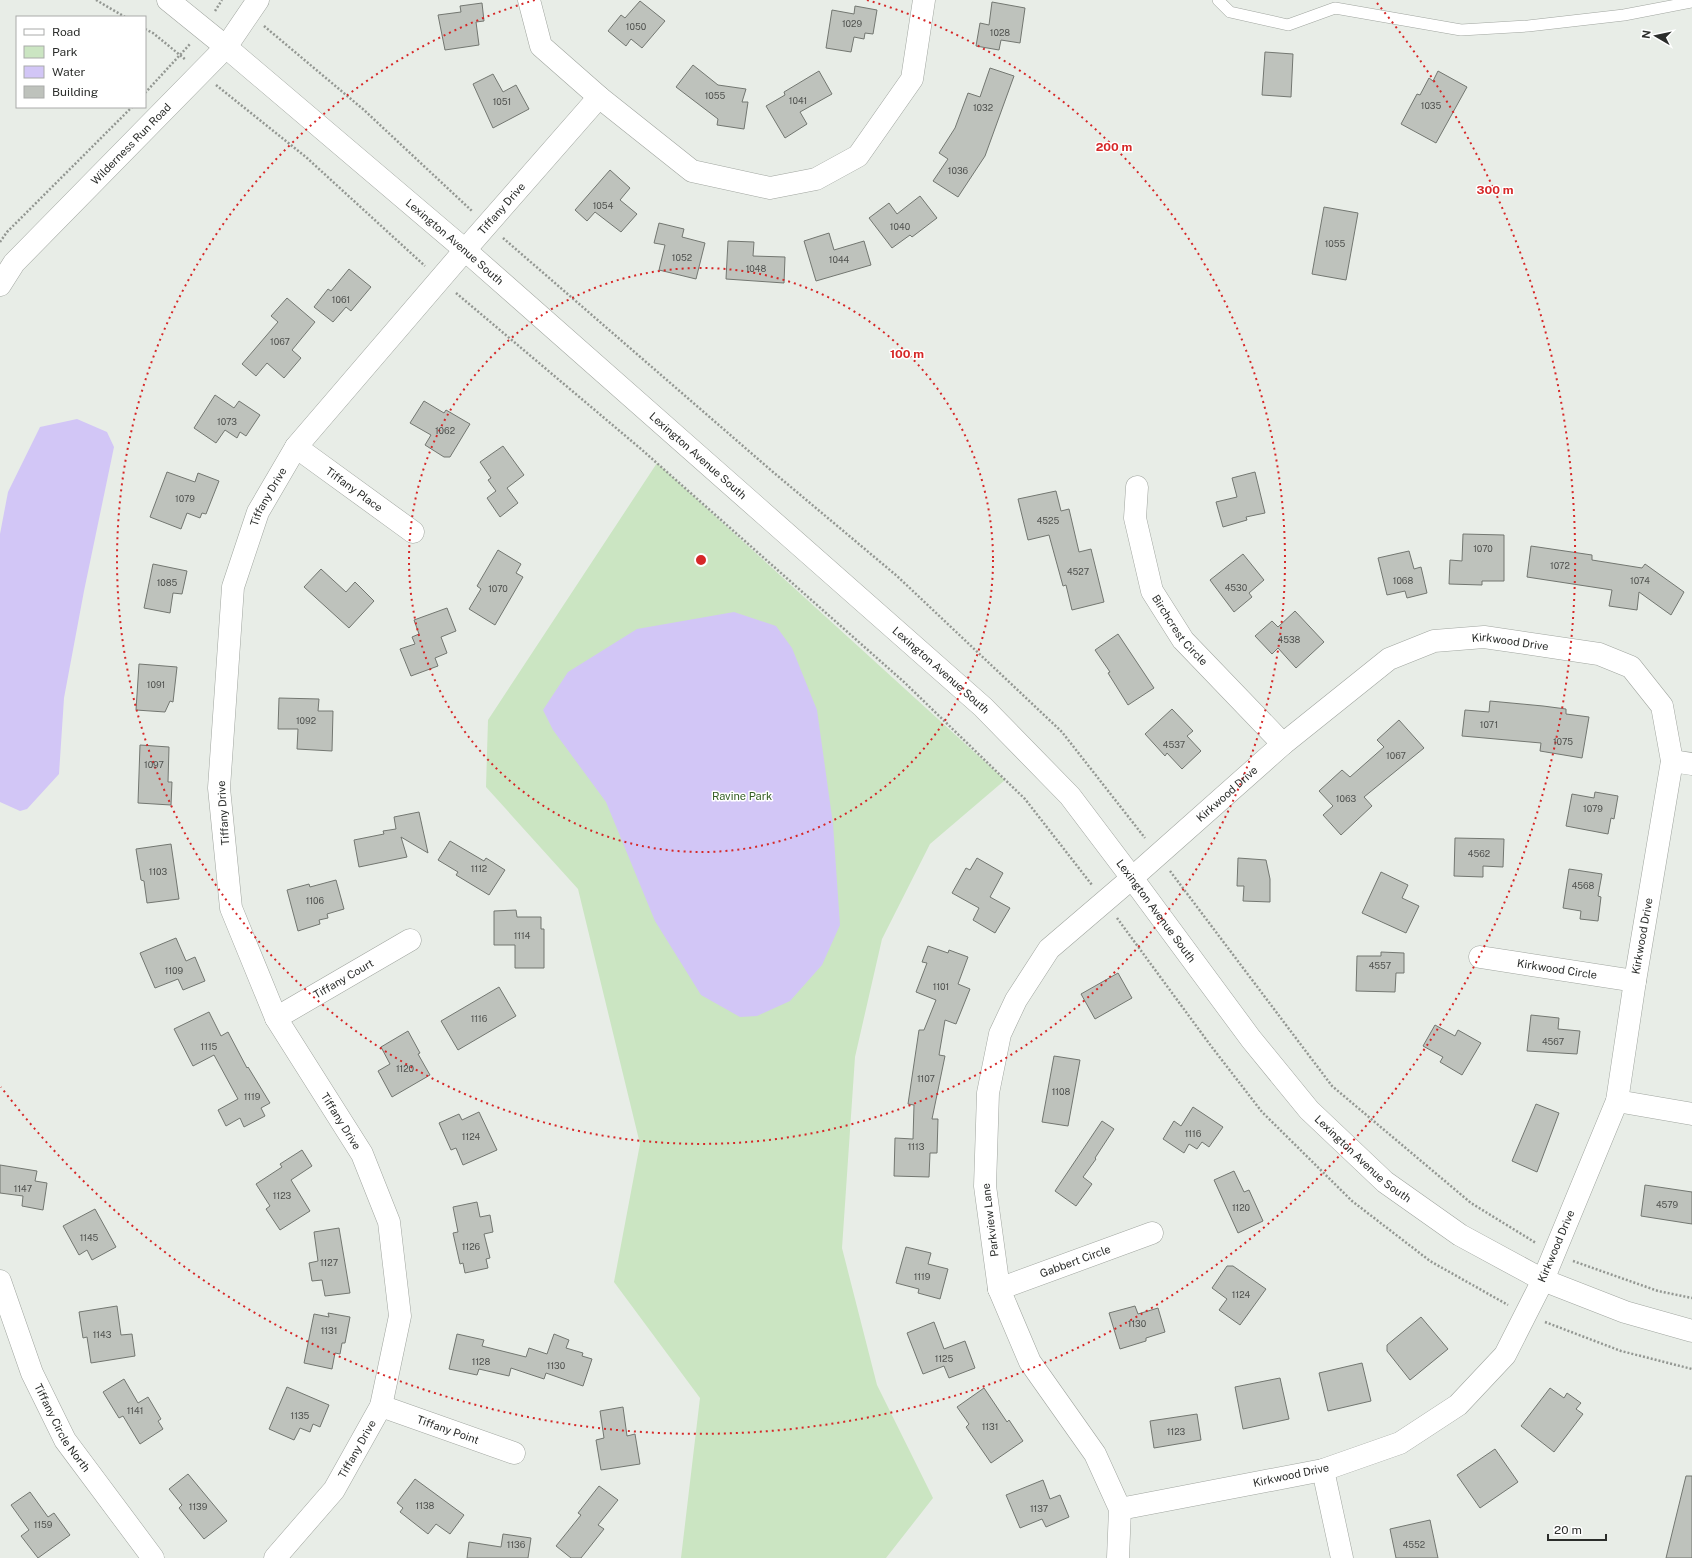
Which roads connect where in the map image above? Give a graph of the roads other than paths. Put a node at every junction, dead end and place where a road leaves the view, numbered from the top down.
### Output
1 (168, 0) edge
2 (258, 0) edge
3 (529, 0) edge
4 (924, 0) edge
5 (1218, 0) edge
6 (1692, 2) edge
7 (226, 47) junction
8 (600, 96) junction
9 (465, 250) junction
10 (0, 285) edge
11 (296, 447) junction
12 (1137, 487) dead end
13 (413, 532) dead end
14 (1283, 744) junction
15 (1682, 763) edge
16 (1132, 878) junction
17 (410, 940) dead end
18 (1480, 957) dead end
19 (1635, 982) junction
20 (276, 1018) junction
21 (1617, 1101) junction
22 (1692, 1114) edge
23 (1152, 1233) dead end
24 (1543, 1280) junction
25 (0, 1281) edge
26 (999, 1290) junction
27 (1692, 1331) edge
28 (381, 1406) junction
29 (514, 1453) dead end
30 (1323, 1470) junction
31 (1120, 1509) junction
32 (153, 1558) edge
33 (275, 1558) edge
34 (1118, 1558) edge
35 (1342, 1558) edge

1 - 7 street, Lexington Avenue South
2 - 7 street, Wilderness Run Road
3 - 8 street
4 - 8 street
5 - 6 lane
7 - 9 street, Lexington Avenue South
7 - 10 street, Wilderness Run Road
8 - 9 street, Tiffany Drive
9 - 11 street, Tiffany Drive
9 - 16 street, Lexington Avenue South
11 - 13 street, Tiffany Place
11 - 20 street, Tiffany Drive
12 - 14 street, Birchcrest Circle
14 - 15 street, Kirkwood Drive
14 - 16 street, Kirkwood Drive
15 - 19 street, Kirkwood Drive
16 - 24 street, Lexington Avenue South
16 - 26 street, Parkview Lane
17 - 20 street, Tiffany Court
18 - 19 street, Kirkwood Circle
19 - 21 street, Kirkwood Drive
20 - 28 street, Tiffany Drive
21 - 22 street
21 - 24 street, Kirkwood Drive
23 - 26 street, Gabbert Circle
24 - 27 street, Lexington Avenue South
24 - 30 street, Kirkwood Drive
25 - 32 street, Tiffany Circle North
26 - 31 street, Parkview Lane
28 - 29 street, Tiffany Point
28 - 33 street, Tiffany Drive
30 - 31 street, Kirkwood Drive
30 - 35 street
31 - 34 street, Parkview Lane

